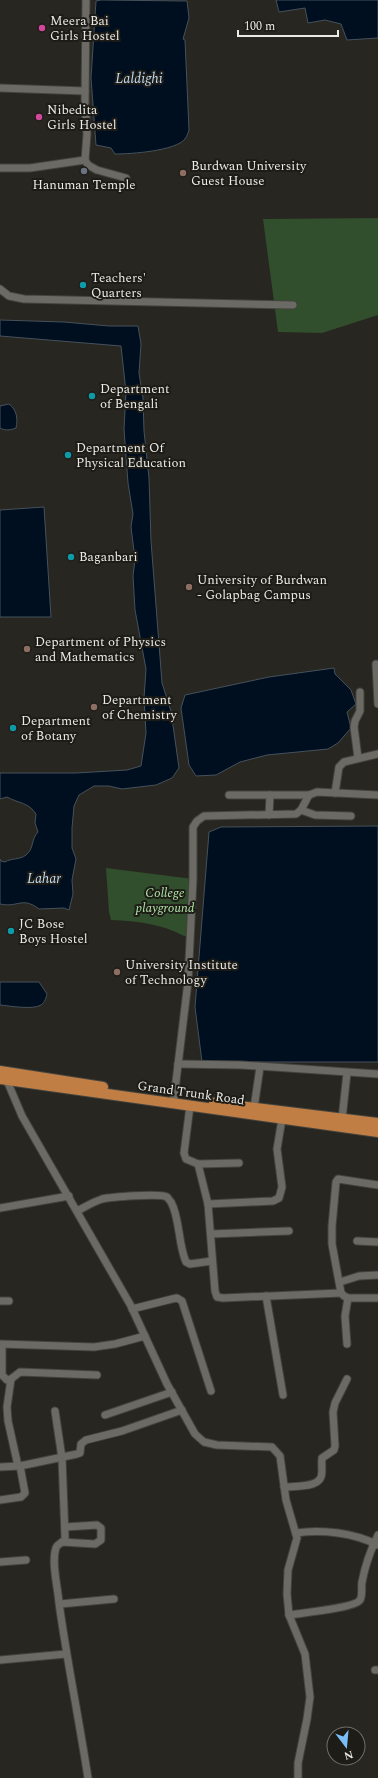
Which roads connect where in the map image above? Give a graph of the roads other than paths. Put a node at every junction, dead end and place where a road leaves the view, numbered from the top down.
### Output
1 (86, 0) edge
2 (0, 88) edge
3 (85, 91) junction
4 (85, 160) junction
5 (0, 168) edge
6 (126, 178) dead end
7 (0, 289) edge
8 (293, 305) dead end
9 (376, 664) dead end
10 (360, 692) dead end
11 (378, 704) edge
12 (378, 754) edge
13 (358, 758) junction
14 (335, 793) junction
15 (309, 794) junction
16 (229, 795) dead end
17 (270, 795) junction
18 (378, 795) edge
19 (301, 810) junction
20 (270, 815) junction
21 (351, 816) dead end
22 (178, 1064) junction
23 (260, 1067) junction
24 (347, 1073) junction
25 (378, 1074) edge
26 (3, 1076) edge
27 (174, 1098) junction
28 (190, 1106) junction
29 (254, 1108) junction
30 (282, 1119) junction
31 (342, 1119) junction
32 (378, 1123) edge
33 (378, 1132) edge
34 (239, 1163) dead end
35 (198, 1164) junction
36 (378, 1185) edge
37 (68, 1196) junction
38 (208, 1204) junction
39 (0, 1208) edge
40 (77, 1211) junction
41 (289, 1231) dead end
42 (211, 1234) junction
43 (357, 1241) dead end
44 (378, 1242) edge
45 (212, 1261) junction
46 (378, 1275) edge
47 (340, 1282) junction
48 (341, 1293) junction
49 (266, 1296) junction
50 (348, 1298) junction
51 (378, 1298) edge
52 (0, 1301) edge
53 (9, 1301) dead end
54 (132, 1309) junction
55 (145, 1336) junction
56 (1, 1344) edge
57 (347, 1344) dead end
58 (96, 1375) dead end
59 (11, 1379) junction
60 (347, 1379) dead end
61 (211, 1391) dead end
62 (172, 1392) junction
63 (283, 1395) dead end
64 (182, 1410) junction
65 (55, 1411) dead end
66 (105, 1415) dead end
67 (62, 1458) junction
68 (19, 1466) junction
69 (0, 1467) edge
70 (284, 1487) junction
71 (0, 1500) edge
72 (65, 1527) junction
73 (296, 1533) junction
74 (378, 1535) edge
75 (62, 1542) junction
76 (376, 1544) edge
77 (26, 1560) dead end
78 (0, 1562) edge
79 (114, 1599) dead end
80 (60, 1604) junction
81 (289, 1615) junction
82 (66, 1654) junction
83 (0, 1660) edge
84 (88, 1778) edge
85 (297, 1778) edge

1 - 3 street
2 - 3 street
3 - 4 street
4 - 5 street
4 - 6 street
7 - 8 street
9 - 11 street
10 - 13 street
12 - 13 street
13 - 14 street
14 - 15 street
14 - 18 street
15 - 17 street
15 - 19 street
16 - 17 street
17 - 20 street
19 - 20 street
19 - 21 street
20 - 22 street
22 - 23 street
22 - 27 street
23 - 24 street
23 - 29 street
24 - 25 street
24 - 31 street
26 - 27 main road, Grand Trunk Road
26 - 28 main road, Grand Trunk Road
26 - 37 street
27 - 29 main road, Grand Trunk Road
28 - 30 main road, Grand Trunk Road
28 - 35 street
29 - 31 main road, Grand Trunk Road
30 - 33 main road, Grand Trunk Road
30 - 38 street
31 - 32 main road, Grand Trunk Road
34 - 35 street
35 - 38 street
36 - 47 street
37 - 39 street
37 - 40 street
38 - 42 street
40 - 45 street
40 - 54 street
41 - 42 street
42 - 45 street
43 - 44 street
45 - 49 street
46 - 47 street
47 - 48 street
48 - 49 street
48 - 50 street
49 - 63 street
50 - 51 street
50 - 57 street
52 - 53 street
54 - 55 street
54 - 61 street
55 - 56 street
55 - 62 street
56 - 59 street
58 - 59 street
59 - 68 street
60 - 70 street
62 - 64 street
62 - 66 street
64 - 67 street
64 - 70 street
65 - 67 street
67 - 68 street
67 - 72 street
68 - 69 street
68 - 71 street
70 - 73 street
72 - 75 street
72 - 75 street
73 - 76 street
73 - 81 street
74 - 76 street
75 - 80 street
76 - 81 street
77 - 78 street
79 - 80 street
80 - 82 street
81 - 85 street
82 - 83 street
82 - 84 street

